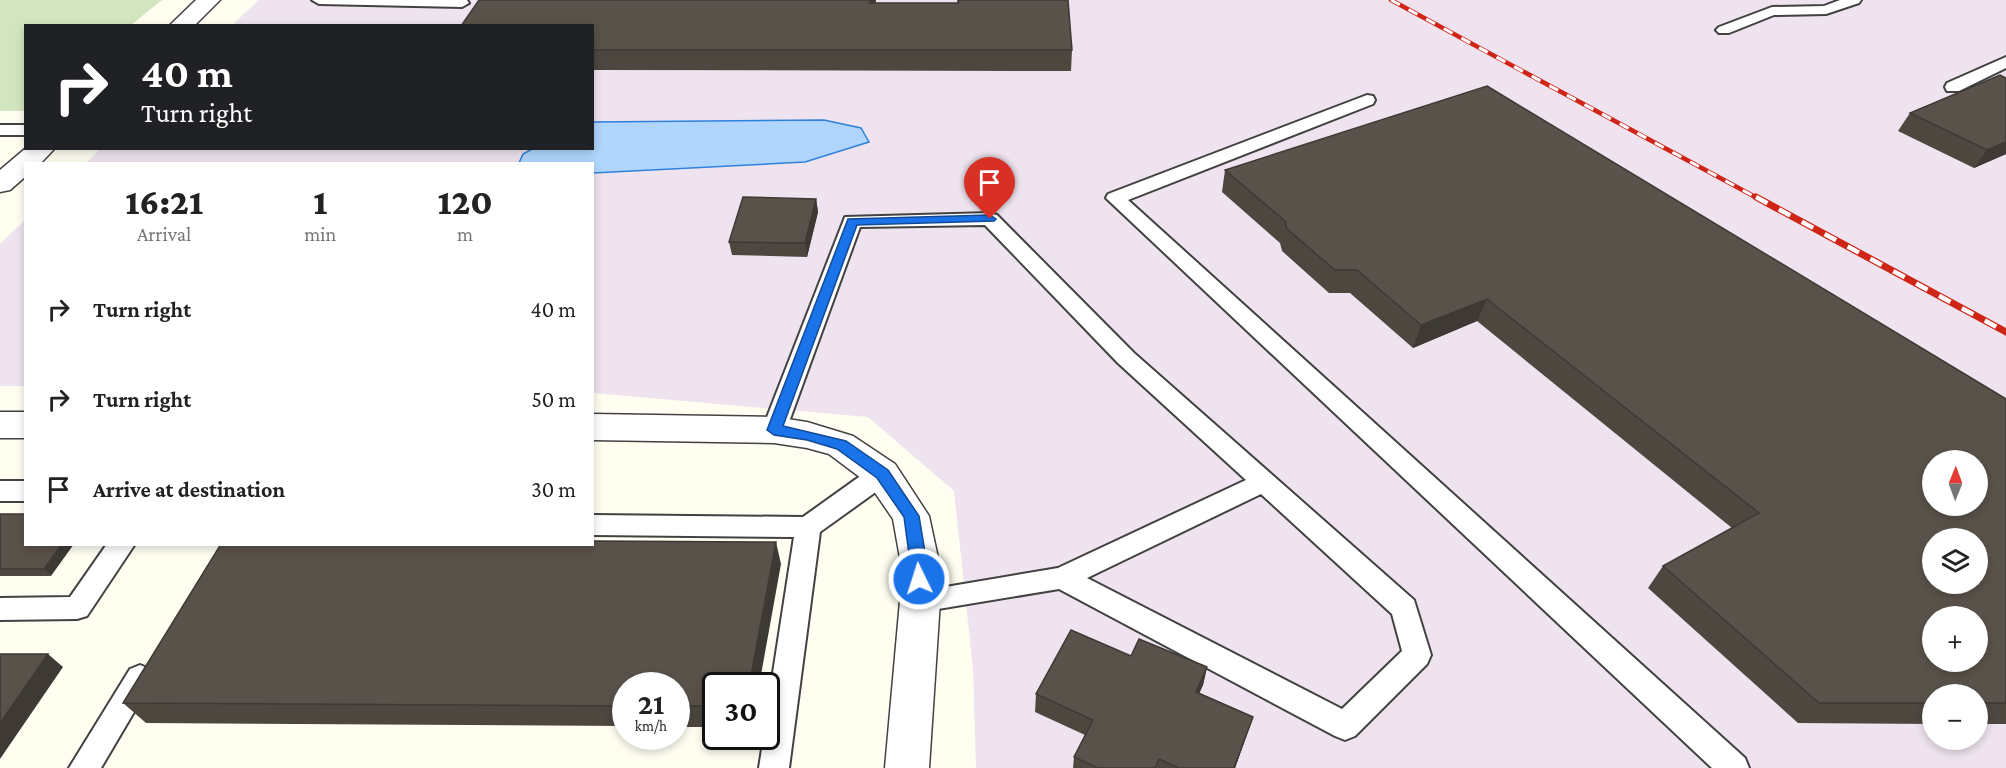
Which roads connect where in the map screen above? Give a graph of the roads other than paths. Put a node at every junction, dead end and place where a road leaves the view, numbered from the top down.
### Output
1 (209, 0) edge
2 (319, 0) edge
3 (1854, 0) edge
4 (462, 3) dead end
5 (182, 24) edge
6 (1724, 30) dead end
7 (2006, 62) edge
8 (1953, 87) dead end
9 (1367, 100) dead end
10 (0, 130) edge
11 (24, 130) edge
12 (40, 150) edge
13 (26, 162) edge
14 (24, 163) edge
15 (0, 184) edge
16 (0, 425) edge
17 (24, 425) edge
18 (594, 427) edge
19 (774, 430) junction
20 (882, 474) junction
21 (1264, 482) junction
22 (0, 491) edge
23 (24, 491) edge
24 (594, 525) edge
25 (808, 526) junction
26 (121, 546) edge
27 (1062, 578) junction
28 (920, 601) junction
29 (0, 609) edge
30 (154, 656) edge
31 (84, 768) edge
32 (774, 768) edge
33 (907, 768) edge
34 (1734, 768) edge

1 - 5 street
2 - 4 lane
3 - 6 lane
7 - 8 lane
9 - 34 lane
10 - 11 lane
12 - 13 street
14 - 15 street
16 - 17 street
18 - 19 street
19 - 20 street
19 - 21 lane
20 - 25 lane
20 - 28 street
21 - 27 lane
21 - 27 lane
22 - 23 lane
24 - 25 lane
25 - 32 lane
26 - 29 lane
27 - 28 lane
28 - 33 street
30 - 31 lane

